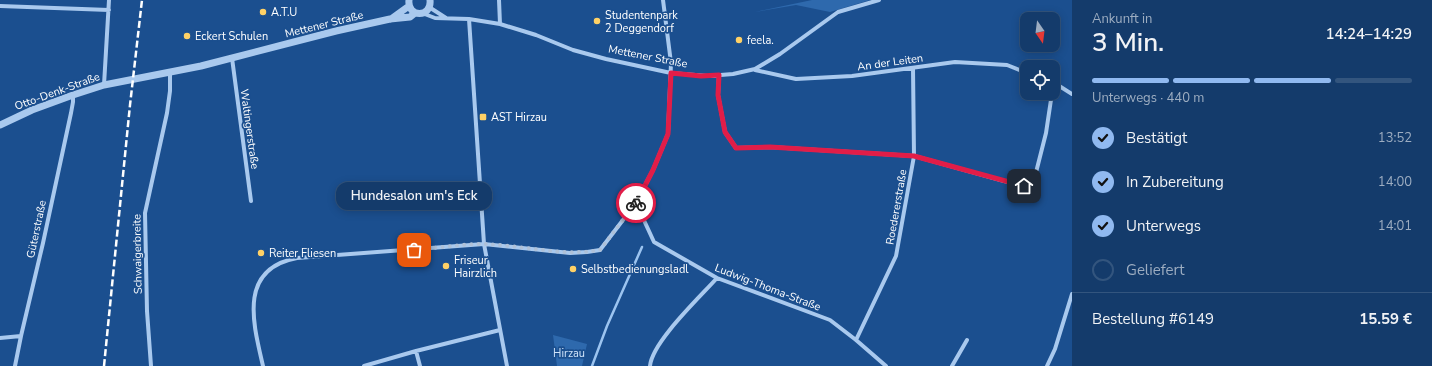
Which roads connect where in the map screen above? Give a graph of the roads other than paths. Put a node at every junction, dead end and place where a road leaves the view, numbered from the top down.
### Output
1 (109, 0) edge
2 (499, 0) edge
3 (663, 0) edge
4 (879, 0) edge
5 (409, 3) edge
6 (430, 4) edge
7 (0, 6) edge
8 (109, 10) junction
9 (418, 13) junction
10 (447, 18) junction
11 (390, 19) junction
12 (469, 19) junction
13 (500, 24) junction
14 (232, 58) junction
15 (913, 68) junction
16 (754, 70) junction
17 (1020, 70) edge
18 (170, 73) junction
19 (671, 73) junction
20 (719, 75) junction
21 (104, 85) junction
22 (1060, 86) edge
23 (73, 94) junction
24 (1072, 94) edge
25 (1051, 100) edge
26 (0, 125) edge
27 (914, 156) junction
28 (1033, 189) junction
29 (1030, 196) dead end
30 (251, 201) dead end
31 (636, 203) junction
32 (484, 244) junction
33 (717, 278) junction
34 (1072, 294) edge
35 (500, 330) junction
36 (20, 336) junction
37 (0, 338) edge
38 (856, 340) junction
39 (967, 340) dead end
40 (416, 351) junction
41 (15, 366) edge
42 (151, 366) edge
43 (263, 366) edge
44 (364, 366) edge
45 (420, 366) edge
46 (507, 366) edge
47 (650, 366) edge
48 (886, 366) edge
49 (952, 366) edge
50 (1047, 366) edge

1 - 8 street
2 - 13 street
3 - 19 street
4 - 16 street, Mettener Straße
5 - 9 street
5 - 11 street, Mettener Straße
6 - 9 street
6 - 10 street, Mettener Straße
7 - 8 street
8 - 21 street
9 - 10 street, Mettener Straße
9 - 11 street, Mettener Straße
10 - 12 street, Mettener Straße
11 - 14 street, Mettener Straße
12 - 13 street, Mettener Straße
12 - 32 street
13 - 19 street, Mettener Straße
14 - 18 street, Mettener Straße
14 - 30 street, Waltingerstraße
15 - 16 street, An der Leiten
15 - 17 street, An der Leiten
15 - 27 street, Roedererstraße
16 - 20 street, Mettener Straße
18 - 21 street, Otto-Denk-Straße
18 - 42 street, Schwaigerbreite
19 - 20 street, Mettener Straße
19 - 31 street
20 - 27 street
21 - 23 street, Otto-Denk-Straße
22 - 24 street
23 - 26 street, Otto-Denk-Straße
23 - 36 street, Güterstraße
25 - 28 street
27 - 28 street
27 - 38 street, Roedererstraße
28 - 29 street
31 - 32 street
31 - 33 street, Ludwig-Thoma-Straße
32 - 35 street
32 - 43 street
33 - 38 street, Ludwig-Thoma-Straße
33 - 47 street
34 - 50 street
35 - 40 street
35 - 46 street
36 - 37 street
36 - 41 street, Güterstraße
38 - 48 street, Ludwig-Thoma-Straße
39 - 49 street
40 - 44 street
40 - 45 street

